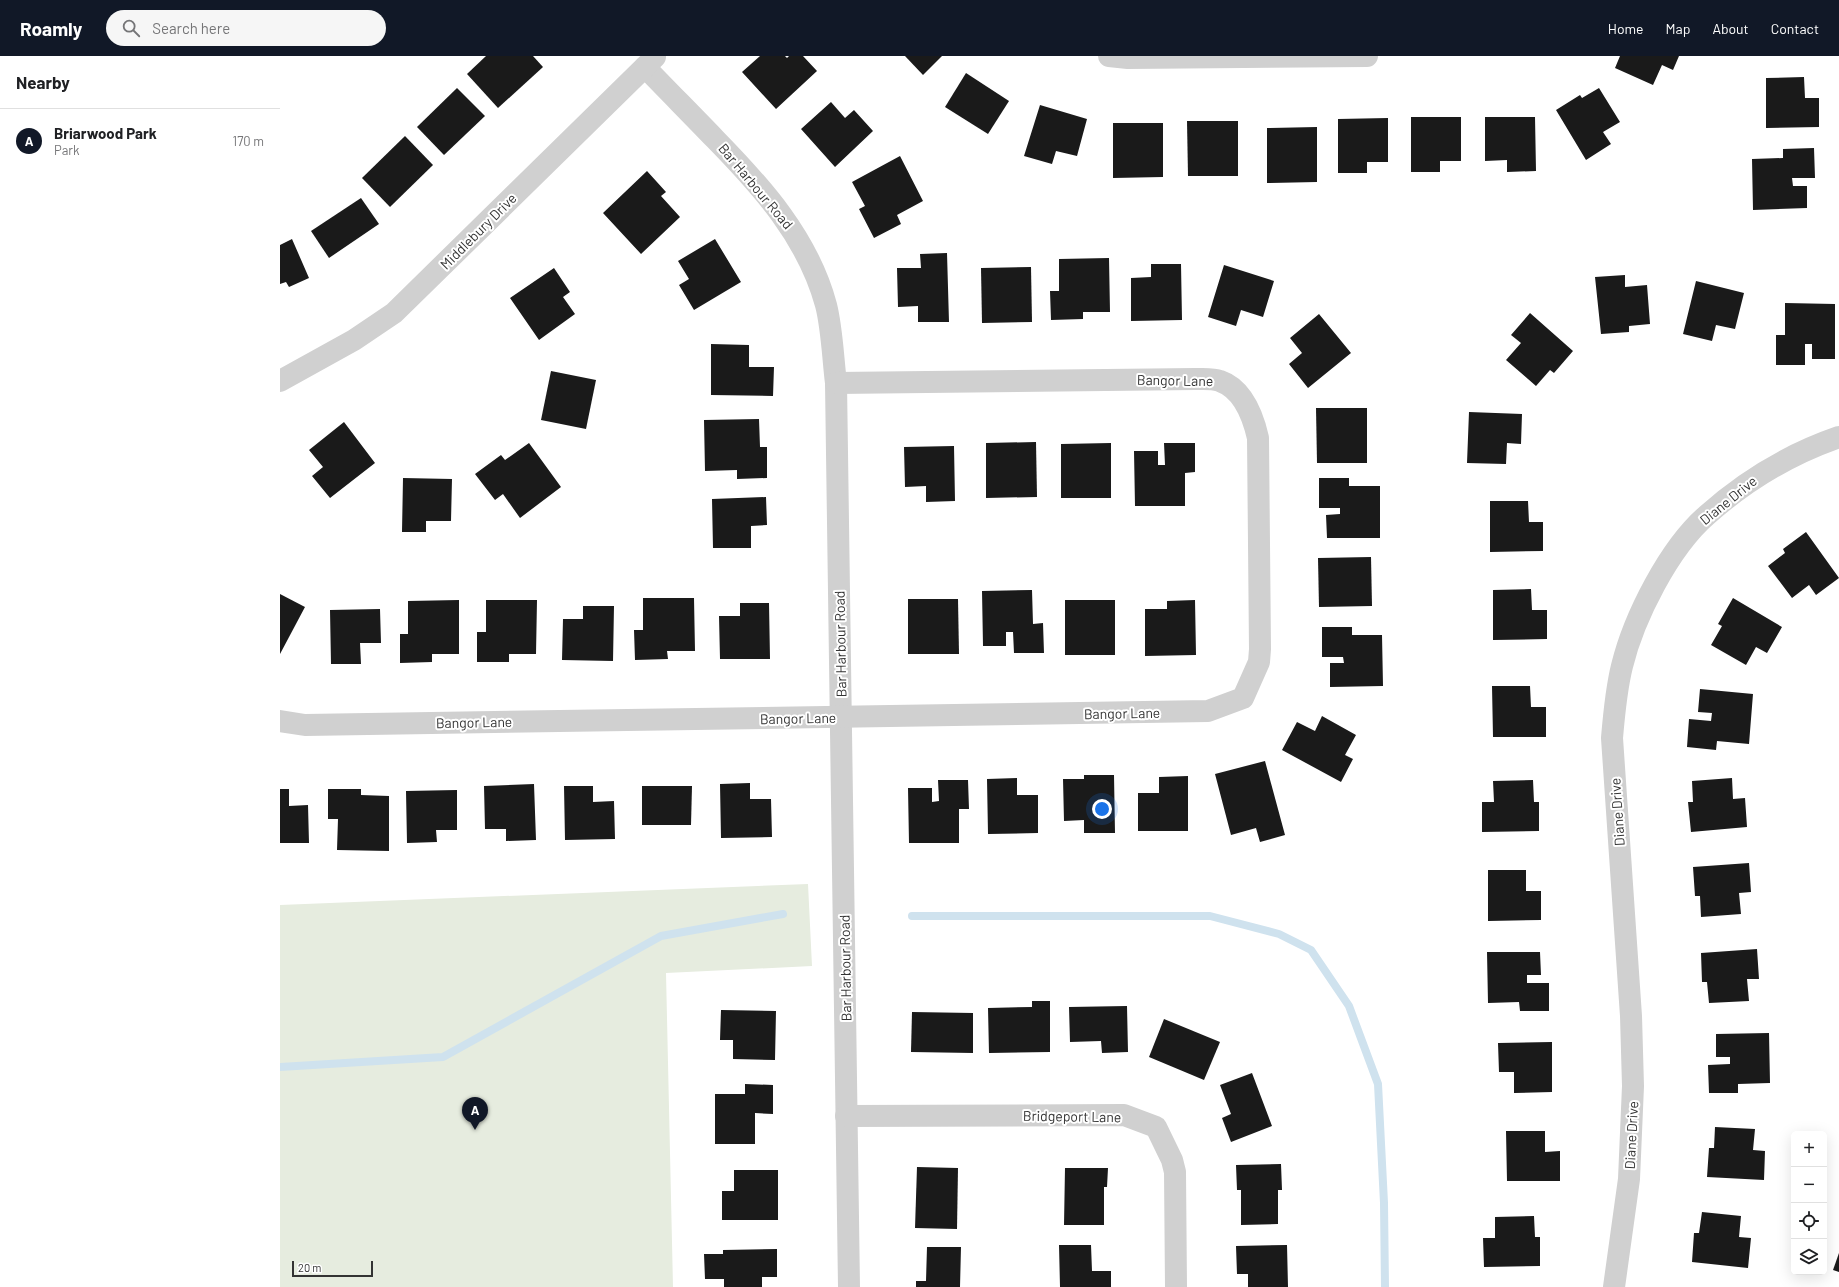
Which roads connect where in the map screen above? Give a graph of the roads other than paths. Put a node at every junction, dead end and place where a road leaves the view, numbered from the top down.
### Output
1 (1109, 56) edge
2 (1367, 56) edge
3 (651, 61) edge
4 (280, 381) edge
5 (836, 383) junction
6 (1839, 438) edge
7 (842, 717) junction
8 (280, 721) edge
9 (846, 1116) junction
10 (849, 1287) edge
11 (1176, 1287) edge
12 (1614, 1287) edge

1 - 2 street
3 - 4 street, Middlebury Drive
3 - 5 street, Bar Harbour Road
5 - 7 street, Bar Harbour Road
5 - 7 street, Bangor Lane
6 - 12 street, Diane Drive
7 - 8 street, Bangor Lane
7 - 9 street, Bar Harbour Road
9 - 10 street, Bar Harbour Road
9 - 11 street, Bridgeport Lane

